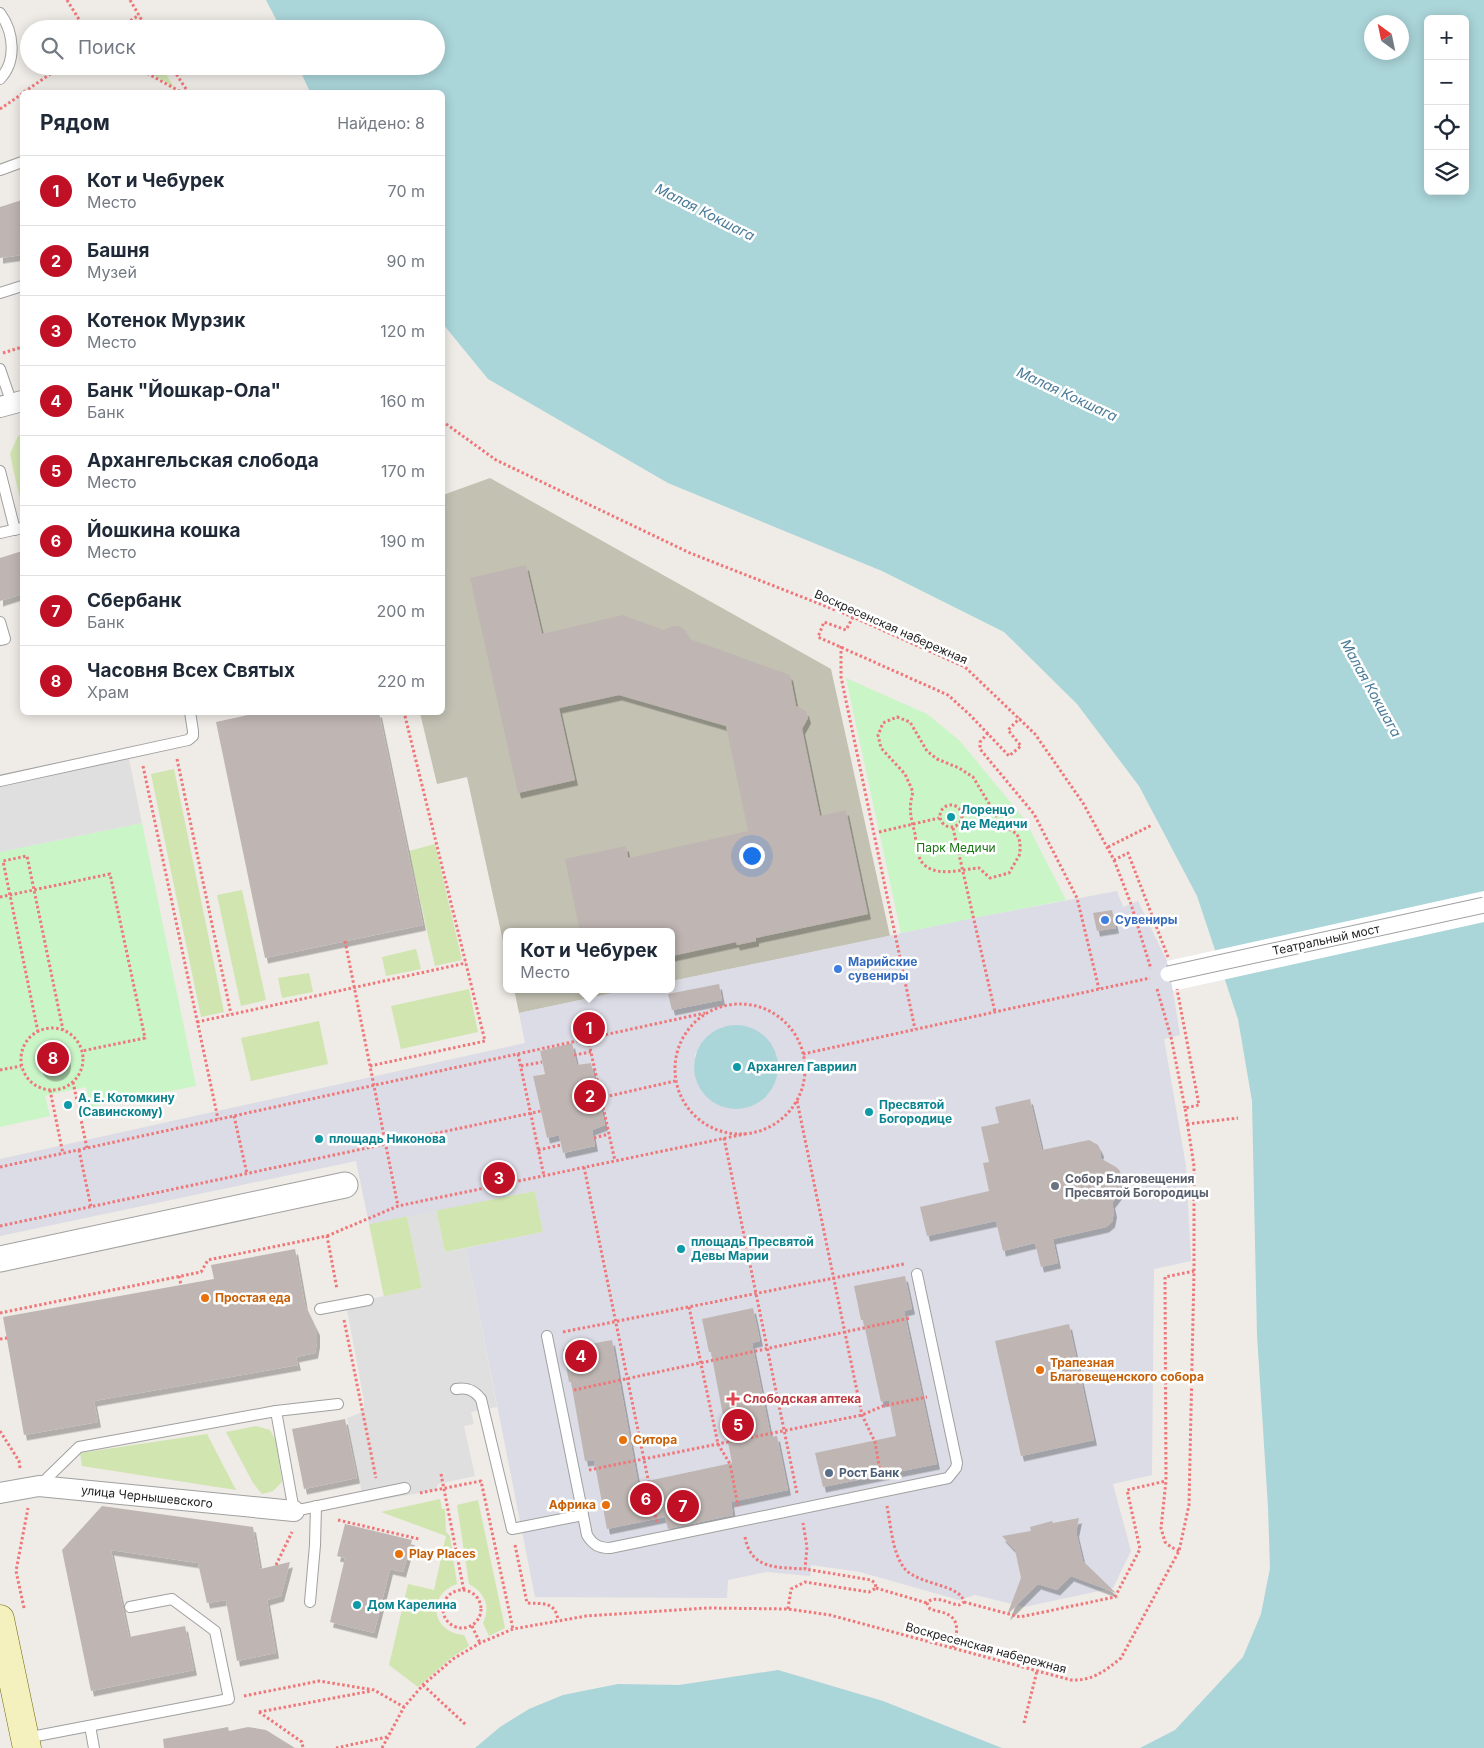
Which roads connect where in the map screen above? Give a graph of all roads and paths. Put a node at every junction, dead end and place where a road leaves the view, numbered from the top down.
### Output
1 (67, 0) edge
2 (130, 0) edge
3 (0, 13) edge
4 (138, 15) junction
5 (79, 20) edge
6 (131, 20) edge
7 (141, 20) edge
8 (49, 75) edge
9 (150, 75) edge
10 (178, 75) edge
11 (0, 79) edge
12 (27, 90) edge
13 (176, 90) edge
14 (187, 90) edge
15 (20, 95) edge
16 (0, 109) edge
17 (20, 163) edge
18 (0, 170) edge
19 (20, 287) edge
20 (0, 292) edge
21 (20, 348) edge
22 (0, 354) edge
23 (0, 369) edge
24 (11, 404) edge
25 (445, 423) edge
26 (0, 471) edge
27 (19, 529) edge
28 (0, 533) edge
29 (853, 617) junction
30 (0, 622) edge
31 (0, 640) edge
32 (841, 646) junction
33 (190, 715) edge
34 (405, 715) edge
35 (1020, 718) junction
36 (988, 734) junction
37 (174, 744) junction
38 (140, 751) junction
39 (0, 781) edge
40 (939, 818) junction
41 (913, 824) junction
42 (1152, 826) dead end
43 (953, 828) junction
44 (879, 832) dead end
45 (1108, 847) junction
46 (1114, 860) junction
47 (963, 869) junction
48 (34, 890) junction
49 (10, 895) junction
50 (0, 897) edge
51 (1131, 904) dead end
52 (1484, 905) edge
53 (345, 941) dead end
54 (466, 963) junction
55 (1171, 972) junction
56 (354, 987) junction
57 (1099, 989) junction
58 (995, 1012) junction
59 (705, 1013) junction
60 (231, 1014) junction
61 (197, 1022) junction
62 (915, 1029) junction
63 (62, 1030) junction
64 (38, 1032) junction
65 (1171, 1037) dead end
66 (588, 1039) junction
67 (82, 1051) junction
68 (591, 1052) junction
69 (518, 1054) junction
70 (803, 1054) junction
71 (574, 1055) dead end
72 (542, 1062) dead end
73 (21, 1066) junction
74 (370, 1066) junction
75 (520, 1066) junction
76 (0, 1070) edge
77 (676, 1081) junction
78 (73, 1082) junction
79 (374, 1086) junction
80 (50, 1090) junction
81 (600, 1098) junction
82 (797, 1100) junction
83 (1185, 1108) junction
84 (541, 1111) dead end
85 (531, 1113) junction
86 (234, 1116) junction
87 (1238, 1118) dead end
88 (218, 1120) junction
89 (1187, 1124) junction
90 (609, 1134) junction
91 (745, 1134) junction
92 (594, 1138) dead end
93 (724, 1138) junction
94 (386, 1145) junction
95 (561, 1145) dead end
96 (87, 1148) junction
97 (79, 1150) junction
98 (538, 1150) junction
99 (63, 1154) junction
100 (615, 1161) junction
101 (0, 1167) edge
102 (584, 1167) junction
103 (247, 1174) junction
104 (544, 1176) junction
105 (344, 1185) dead end
106 (398, 1206) junction
107 (91, 1207) junction
108 (0, 1226) edge
109 (327, 1236) junction
110 (0, 1260) edge
111 (1194, 1271) junction
112 (917, 1274) joint
113 (179, 1276) junction
114 (833, 1278) junction
115 (181, 1285) dead end
116 (756, 1293) junction
117 (368, 1300) dead end
118 (341, 1305) junction
119 (689, 1306) junction
120 (320, 1309) dead end
121 (0, 1313) edge
122 (926, 1315) junction
123 (616, 1321) junction
124 (845, 1332) junction
125 (547, 1336) joint
126 (7, 1338) dead end
127 (0, 1339) edge
128 (768, 1348) junction
129 (701, 1363) junction
130 (628, 1378) junction
131 (456, 1389) dead end
132 (559, 1393) junction
133 (942, 1394) junction
134 (338, 1404) dead end
135 (276, 1411) junction
136 (862, 1415) junction
137 (0, 1431) edge
138 (784, 1431) junction
139 (718, 1444) junction
140 (644, 1459) junction
141 (20, 1470) dead end
142 (575, 1473) junction
143 (441, 1474) dead end
144 (481, 1481) dead end
145 (1166, 1481) junction
146 (39, 1486) junction
147 (405, 1488) dead end
148 (884, 1492) junction
149 (0, 1493) edge
150 (379, 1493) junction
151 (28, 1504) dead end
152 (800, 1509) junction
153 (316, 1510) junction
154 (583, 1514) junction
155 (293, 1520) junction
156 (741, 1521) junction
157 (512, 1529) junction
158 (660, 1538) junction
159 (419, 1539) dead end
160 (1179, 1550) junction
161 (276, 1565) dead end
162 (805, 1569) junction
163 (876, 1588) junction
164 (464, 1591) junction
165 (310, 1602) dead end
166 (964, 1602) junction
167 (927, 1603) junction
168 (130, 1607) dead end
169 (788, 1609) junction
170 (12, 1614) edge
171 (558, 1620) junction
172 (472, 1626) junction
173 (513, 1629) junction
174 (480, 1643) junction
175 (953, 1649) junction
176 (1037, 1671) junction
177 (6, 1680) edge
178 (423, 1685) junction
179 (374, 1690) junction
180 (229, 1699) junction
181 (404, 1707) junction
182 (1024, 1723) dead end
183 (466, 1724) dead end
184 (90, 1726) junction
185 (388, 1737) junction
186 (26, 1743) edge
187 (94, 1748) edge
188 (303, 1748) edge
189 (336, 1748) edge
190 (382, 1748) edge

1 - 5 path
2 - 4 path
3 - 11 lane
4 - 6 path
4 - 7 path
8 - 12 path
9 - 13 path
10 - 14 path
15 - 16 path
17 - 18 lane
19 - 20 lane
21 - 22 path
23 - 24 lane
25 - 29 path, Воскресенская набережная
26 - 27 lane
27 - 28 lane
29 - 32 path
29 - 35 path, Воскресенская набережная
30 - 31 lane
32 - 36 path
32 - 62 path
33 - 37 lane
34 - 54 path
35 - 36 path
35 - 45 path, Воскресенская набережная
36 - 57 path
37 - 38 lane
37 - 60 path
38 - 39 lane
38 - 61 path
40 - 41 path
40 - 43 path
40 - 43 path
41 - 44 path
41 - 47 path
41 - 47 path
42 - 45 path
43 - 47 path
45 - 46 path, Воскресенская набережная
46 - 51 path, Воскресенская набережная
46 - 55 path
47 - 58 path
48 - 49 path
48 - 49 path
48 - 63 path
48 - 67 path
49 - 50 path
49 - 64 path
52 - 55 street, Театральный мост, bridge
53 - 56 path
54 - 56 path
54 - 74 path
55 - 57 path
55 - 83 path
56 - 60 path
56 - 74 path
57 - 58 path
58 - 62 path
59 - 66 path
59 - 70 path
59 - 77 path
60 - 61 path
61 - 88 path
62 - 70 path
63 - 64 path
63 - 67 path
64 - 73 path
65 - 83 path, Воскресенская набережная
66 - 68 path
66 - 69 path
67 - 78 path
68 - 71 path
68 - 81 path
69 - 75 path
69 - 79 path
70 - 82 path
72 - 75 path
73 - 76 path
73 - 80 path
74 - 79 path
75 - 85 path
77 - 81 path
77 - 91 path
78 - 80 path
78 - 96 path
79 - 86 path
79 - 94 path
80 - 99 path
81 - 90 path
82 - 91 path
82 - 114 path
83 - 89 path, Воскресенская набережная
84 - 85 path
85 - 94 path
85 - 98 path
86 - 88 path
86 - 103 path
87 - 89 path
88 - 96 path
89 - 111 path, Воскресенская набережная
90 - 92 path
90 - 100 path
91 - 93 path
93 - 100 path
93 - 116 path
94 - 103 path
94 - 106 path
95 - 98 path
96 - 97 path
97 - 99 path
97 - 107 path
98 - 104 path
99 - 101 path
100 - 102 path
102 - 104 path
102 - 123 path
103 - 107 path
104 - 106 path
105 - 110 street
106 - 109 path
107 - 108 path
109 - 113 path
109 - 118 path
111 - 145 path
111 - 160 path, Воскресенская набережная
112 - 114 path
112 - 122 lane
113 - 115 path
113 - 121 path
114 - 116 path
114 - 124 path
116 - 119 path
116 - 128 path
117 - 118 lane
118 - 120 lane
118 - 150 path
119 - 123 path
119 - 129 path
122 - 124 path
122 - 133 lane
123 - 125 path
123 - 130 path
124 - 128 path
124 - 136 path
125 - 132 lane
126 - 127 path
128 - 129 path
128 - 138 path
129 - 130 path
129 - 139 path
130 - 132 path
130 - 140 path
131 - 157 lane
132 - 142 lane
133 - 136 path
133 - 148 lane
134 - 135 lane
135 - 146 lane
135 - 155 lane
136 - 138 path
136 - 148 path
137 - 141 path
138 - 139 path
138 - 152 path
139 - 140 path
139 - 156 path
140 - 142 path
140 - 158 path
142 - 154 lane
143 - 164 path
144 - 173 path
145 - 160 path
145 - 166 path
146 - 149 street, улица Чернышевского
146 - 155 street, улица Чернышевского
147 - 150 lane
148 - 152 lane
148 - 166 path
150 - 153 lane
151 - 170 path
152 - 156 lane
152 - 162 path
153 - 155 lane
153 - 159 path
153 - 165 lane
154 - 157 lane
154 - 158 lane
155 - 161 path
156 - 158 lane
156 - 162 path
157 - 171 path
160 - 176 path, Воскресенская набережная
162 - 163 path
163 - 167 path
163 - 169 path
164 - 172 path
164 - 172 path
166 - 167 path
167 - 175 path
168 - 180 lane
169 - 171 path, Воскресенская набережная
169 - 175 path, Воскресенская набережная
170 - 177 main road
171 - 173 path, Воскресенская набережная
172 - 174 path
173 - 174 path, Воскресенская набережная
174 - 178 path, Воскресенская набережная
175 - 176 path, Воскресенская набережная
176 - 182 path
177 - 186 main road
178 - 181 path, Воскресенская набережная
178 - 183 path
179 - 180 path
179 - 181 path
179 - 188 path
180 - 184 lane
181 - 185 path, Воскресенская набережная
184 - 186 lane
184 - 187 lane
185 - 189 path
185 - 190 path, Воскресенская набережная

